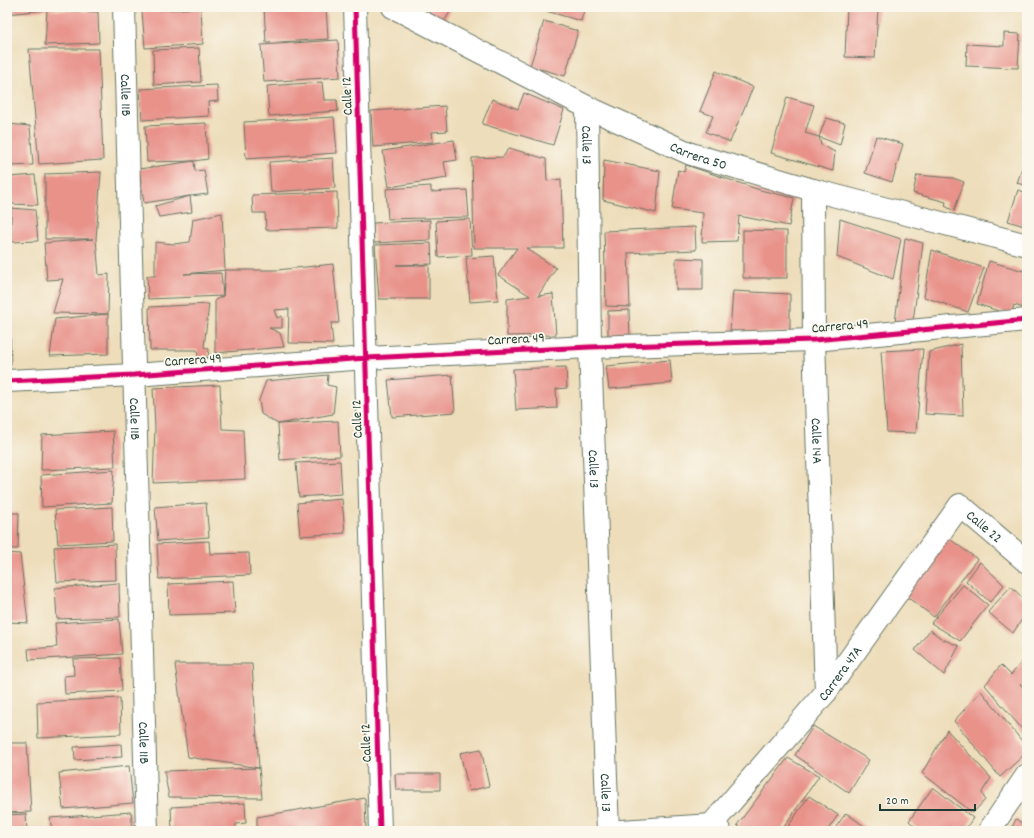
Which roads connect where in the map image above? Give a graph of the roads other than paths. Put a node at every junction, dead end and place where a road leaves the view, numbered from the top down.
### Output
1 (124, 7) edge
2 (355, 7) edge
3 (392, 7) edge
4 (587, 107) junction
5 (814, 190) junction
6 (1027, 245) edge
7 (1027, 320) edge
8 (814, 340) junction
9 (590, 347) junction
10 (367, 358) junction
11 (134, 376) junction
12 (7, 381) edge
13 (960, 505) joint
14 (1027, 562) edge
15 (826, 692) junction
16 (1027, 775) edge
17 (713, 829) edge
18 (147, 831) edge
19 (380, 831) edge
20 (608, 831) edge
21 (622, 831) edge
22 (989, 831) edge

1 - 11 street, Calle 11B
2 - 10 street, Calle 12
3 - 4 street, Carrera 50
4 - 5 street, Carrera 50
4 - 9 street, Calle 13
5 - 6 street, Carrera 50
5 - 8 street, Calle 14A
7 - 8 street, Carrera 49
8 - 9 street, Carrera 49
8 - 15 street, Calle 14A
9 - 10 street, Carrera 49
9 - 20 street, Calle 13
10 - 11 street, Carrera 49
10 - 19 street, Calle 12
11 - 12 street, Carrera 49
11 - 18 street, Calle 11B
13 - 14 street, Calle 22
13 - 15 street, Carrera 47A
15 - 17 street, Carrera 47A
16 - 22 street
17 - 21 street

